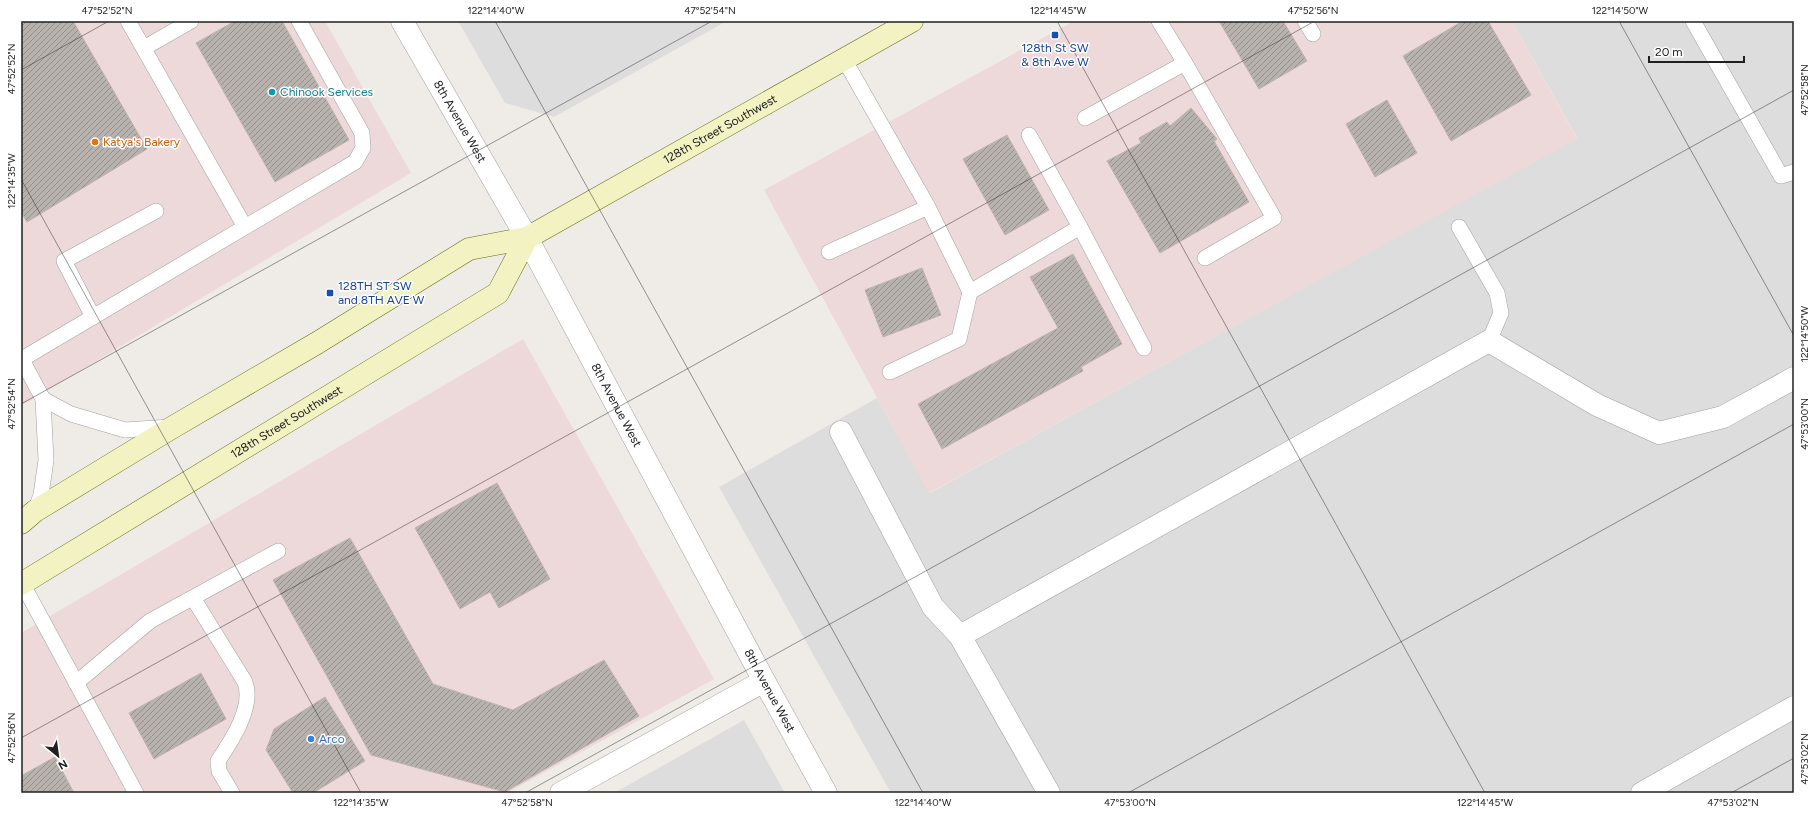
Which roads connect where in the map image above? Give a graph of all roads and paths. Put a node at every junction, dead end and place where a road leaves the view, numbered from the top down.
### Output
1 (128, 21) edge
2 (191, 21) edge
3 (299, 21) edge
4 (402, 21) edge
5 (912, 21) edge
6 (1159, 21) edge
7 (1305, 21) edge
8 (1693, 21) edge
9 (1312, 34) dead end
10 (144, 48) junction
11 (844, 59) junction
12 (1185, 63) junction
13 (1085, 118) dead end
14 (1029, 135) dead end
15 (1794, 172) edge
16 (928, 207) junction
17 (156, 211) dead end
18 (245, 227) junction
19 (1080, 227) junction
20 (1459, 227) dead end
21 (528, 238) junction
22 (829, 252) dead end
23 (1205, 258) dead end
24 (970, 292) junction
25 (93, 317) junction
26 (1489, 341) junction
27 (1144, 348) dead end
28 (21, 358) edge
29 (890, 372) dead end
30 (1794, 378) edge
31 (43, 399) junction
32 (173, 427) junction
33 (841, 432) dead end
34 (28, 517) edge
35 (278, 551) dead end
36 (22, 584) edge
37 (193, 598) junction
38 (960, 636) junction
39 (764, 681) junction
40 (76, 683) junction
41 (1794, 707) edge
42 (136, 793) edge
43 (232, 793) edge
44 (561, 793) edge
45 (826, 793) edge
46 (1049, 793) edge
47 (1642, 793) edge

1 - 10 lane
2 - 10 lane
3 - 18 lane
4 - 21 street, 8th Avenue West
5 - 11 main road, 128th Street Southwest
6 - 12 lane
7 - 9 lane
8 - 15 lane
10 - 18 lane
11 - 16 lane
11 - 21 main road, 128th Street Southwest
12 - 13 lane
12 - 23 lane
14 - 19 lane
16 - 22 lane
16 - 24 lane
17 - 25 lane
18 - 25 lane
19 - 24 lane
19 - 27 lane
20 - 26 lane
21 - 32 main road, 128th Street Southwest
21 - 36 main road, 128th Street Southwest
21 - 39 street, 8th Avenue West
24 - 29 lane
25 - 28 lane
26 - 30 street
26 - 38 street
28 - 31 lane
31 - 32 lane
31 - 34 lane
32 - 34 main road, 128th Street Southwest
33 - 38 street
35 - 37 lane
36 - 40 lane
37 - 40 lane
37 - 43 lane
38 - 46 street
39 - 44 street
39 - 45 street, 8th Avenue West
40 - 42 lane
41 - 47 street

